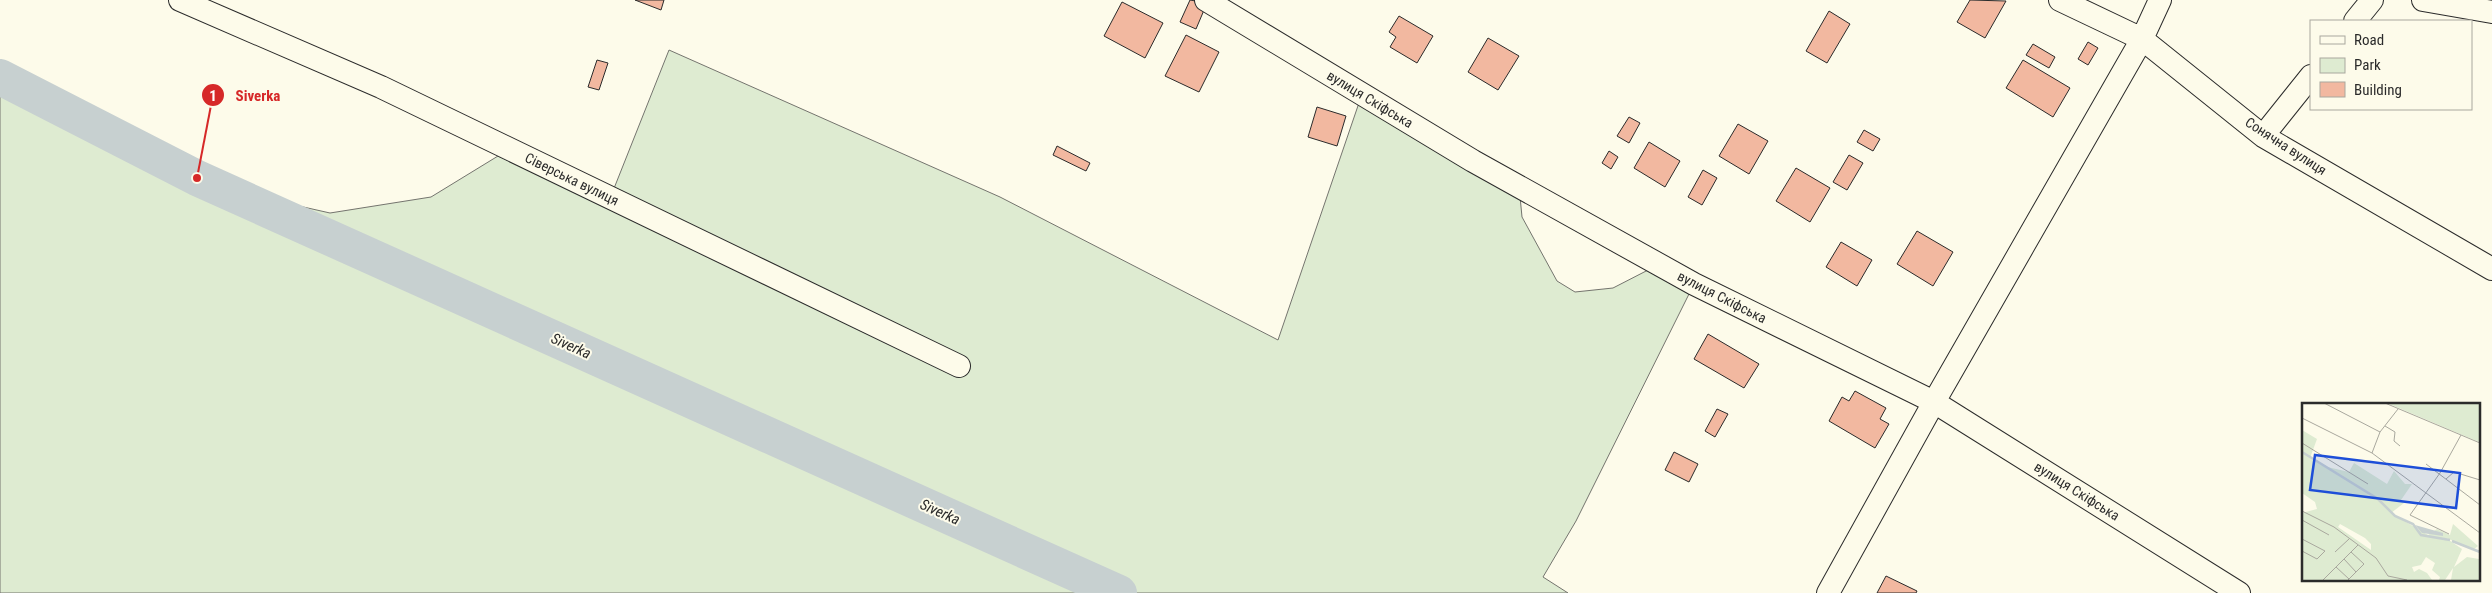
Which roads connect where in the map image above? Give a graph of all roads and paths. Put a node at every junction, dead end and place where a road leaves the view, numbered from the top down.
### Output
1 (180, 0) edge
2 (1206, 0) edge
3 (2060, 0) edge
4 (2160, 0) edge
5 (2372, 0) edge
6 (2423, 0) edge
7 (2492, 12) edge
8 (2356, 20) edge
9 (2142, 39) junction
10 (2310, 77) edge
11 (2263, 136) junction
12 (2492, 270) edge
13 (959, 366) dead end
14 (1934, 402) junction
15 (1828, 593) edge
16 (2239, 593) edge

1 - 13 street, Сіверська вулиця
2 - 14 street, вулиця Скіфська
3 - 9 street, Сонячна вулиця
4 - 9 street
5 - 8 street
6 - 7 street
9 - 11 street, Сонячна вулиця
9 - 14 street
10 - 11 street
11 - 12 street, Сонячна вулиця
14 - 15 street
14 - 16 street, вулиця Скіфська

